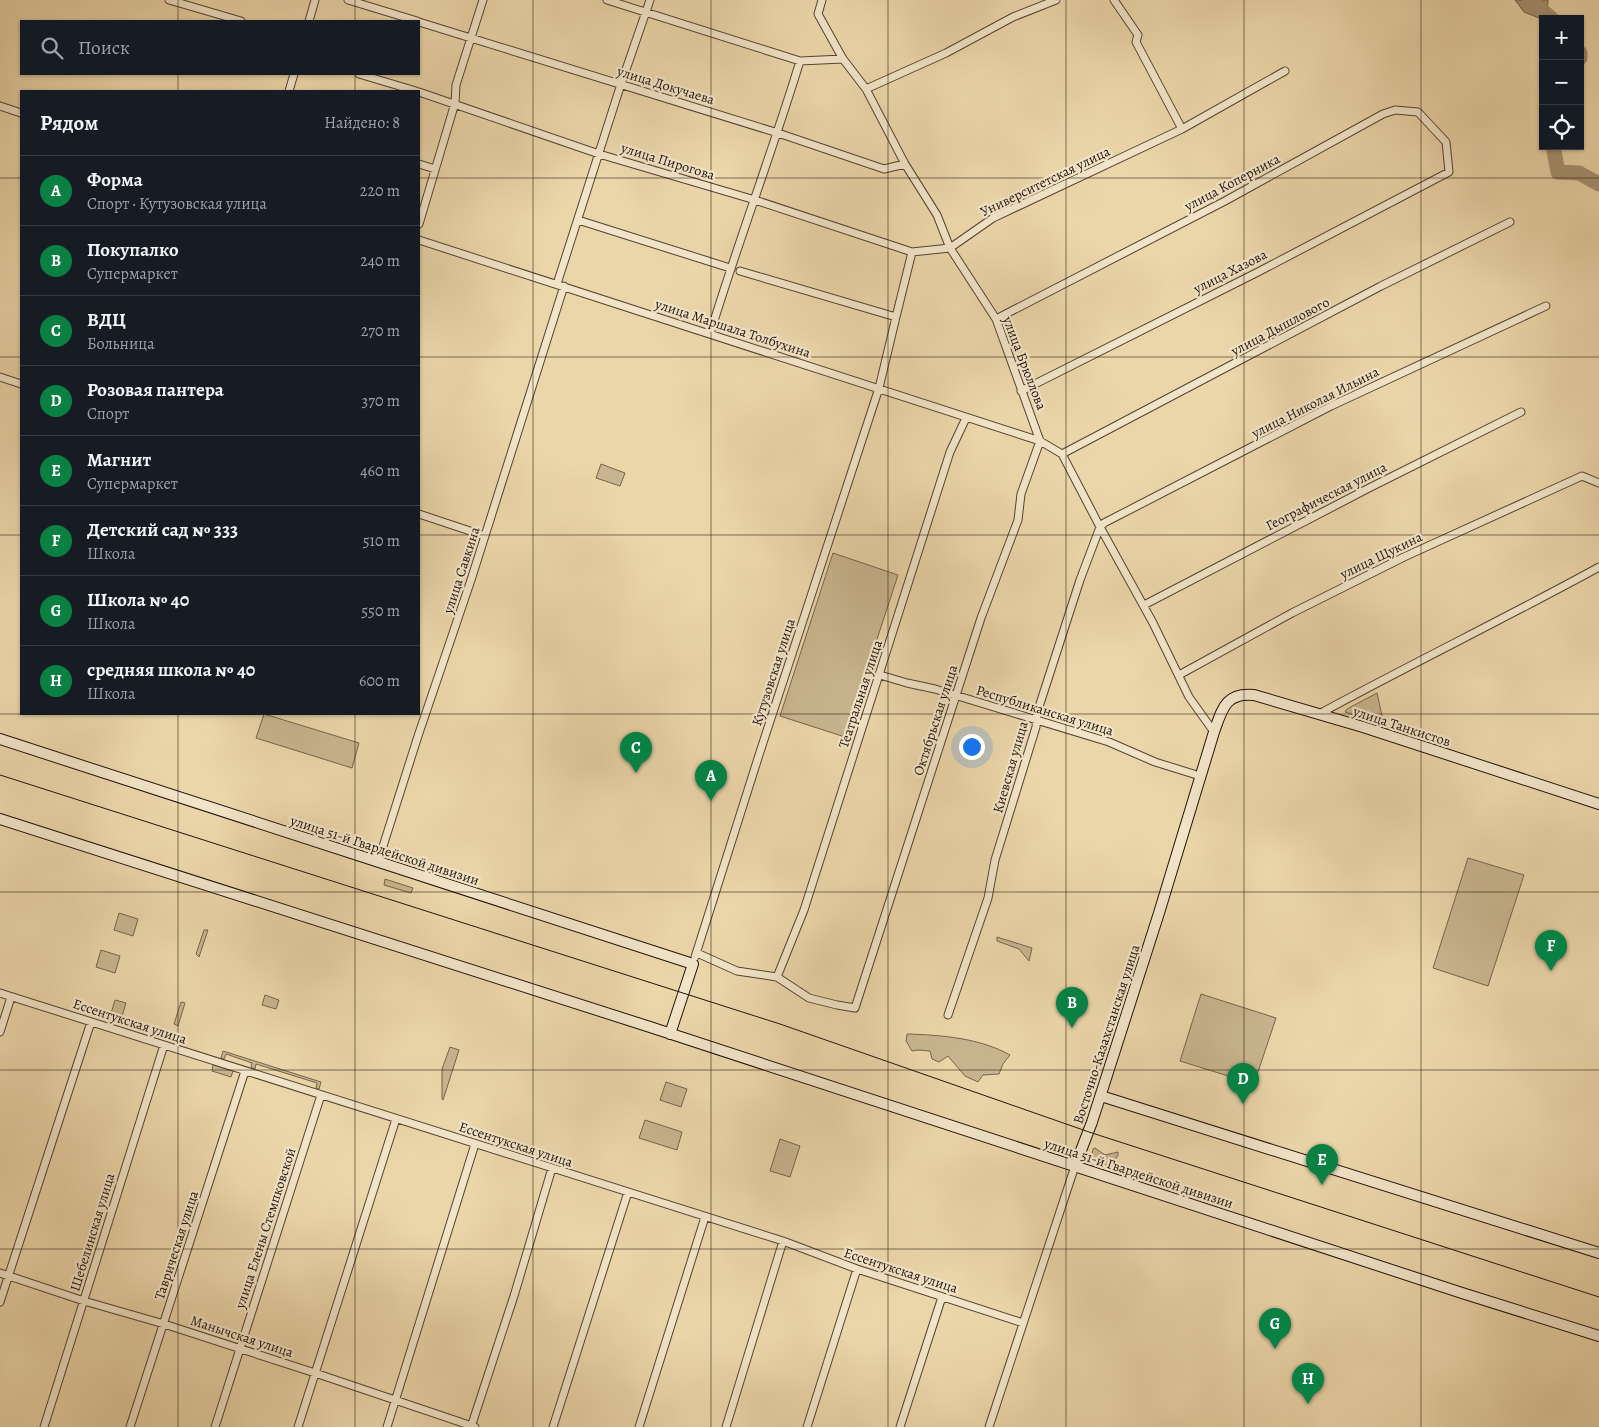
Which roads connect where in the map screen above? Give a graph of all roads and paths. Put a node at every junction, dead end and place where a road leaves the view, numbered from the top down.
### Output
1 (169, 0) edge
2 (315, 0) edge
3 (348, 0) edge
4 (483, 0) edge
5 (607, 0) edge
6 (650, 0) edge
7 (822, 0) edge
8 (1056, 0) edge
9 (1114, 0) edge
10 (645, 13) junction
11 (238, 20) edge
12 (309, 20) edge
13 (412, 20) edge
14 (420, 23) edge
15 (471, 38) junction
16 (844, 59) junction
17 (800, 61) junction
18 (1285, 71) dead end
19 (294, 75) edge
20 (362, 75) edge
21 (621, 84) junction
22 (866, 89) junction
23 (289, 90) edge
24 (411, 90) edge
25 (420, 93) edge
26 (455, 103) junction
27 (0, 106) edge
28 (20, 112) edge
29 (1182, 129) junction
30 (778, 133) junction
31 (599, 154) junction
32 (420, 164) edge
33 (905, 164) junction
34 (435, 169) junction
35 (1449, 172) joint
36 (755, 200) junction
37 (578, 220) junction
38 (420, 221) edge
39 (1510, 222) dead end
40 (420, 240) edge
41 (950, 248) junction
42 (912, 252) junction
43 (730, 268) junction
44 (740, 271) dead end
45 (561, 285) junction
46 (1546, 306) dead end
47 (896, 317) junction
48 (996, 319) junction
49 (710, 334) junction
50 (0, 377) edge
51 (20, 384) edge
52 (879, 388) junction
53 (1022, 391) junction
54 (1521, 412) dead end
55 (966, 418) junction
56 (1040, 440) junction
57 (1062, 454) junction
58 (1599, 482) edge
59 (420, 514) edge
60 (1100, 526) junction
61 (485, 536) junction
62 (1599, 568) edge
63 (1144, 605) junction
64 (880, 675) junction
65 (1179, 675) junction
66 (957, 696) junction
67 (1318, 714) junction
68 (1037, 720) junction
69 (1214, 732) junction
70 (0, 738) edge
71 (1200, 776) junction
72 (1599, 804) edge
73 (0, 819) edge
74 (378, 862) junction
75 (697, 953) junction
76 (693, 964) junction
77 (777, 977) junction
78 (0, 993) edge
79 (11, 997) junction
80 (948, 1015) dead end
81 (91, 1022) junction
82 (0, 1032) edge
83 (670, 1034) junction
84 (164, 1045) junction
85 (245, 1070) junction
86 (321, 1095) junction
87 (1101, 1096) junction
88 (396, 1118) junction
89 (475, 1144) junction
90 (1075, 1166) junction
91 (552, 1168) junction
92 (628, 1192) junction
93 (705, 1217) junction
94 (783, 1241) junction
95 (1599, 1253) edge
96 (857, 1269) junction
97 (0, 1273) edge
98 (9, 1276) junction
99 (942, 1297) junction
100 (84, 1301) junction
101 (0, 1302) edge
102 (164, 1324) junction
103 (1023, 1324) junction
104 (1599, 1336) edge
105 (240, 1348) junction
106 (315, 1373) junction
107 (396, 1400) junction
108 (44, 1427) edge
109 (130, 1427) edge
110 (215, 1427) edge
111 (298, 1427) edge
112 (387, 1427) edge
113 (473, 1427) edge
114 (553, 1427) edge
115 (639, 1427) edge
116 (726, 1427) edge
117 (808, 1427) edge
118 (900, 1427) edge
119 (989, 1427) edge

1 - 11 street
2 - 12 street
3 - 13 street, улица Докучаева
4 - 15 street
5 - 10 street
6 - 10 street, улица Савкина
7 - 16 street, улица Брюллова
8 - 22 street
9 - 29 street
10 - 17 street
10 - 21 street, улица Савкина
14 - 15 street, улица Докучаева
15 - 21 street, улица Докучаева
15 - 26 street
16 - 17 street
16 - 22 street, улица Брюллова
17 - 30 street
18 - 29 street, Университетская улица
19 - 23 street
20 - 24 street, улица Пирогова
21 - 30 street, улица Докучаева
21 - 31 street, улица Савкина
22 - 33 street, улица Брюллова
25 - 26 street, улица Пирогова
26 - 31 street, улица Пирогова
26 - 34 street
27 - 28 street
29 - 41 street, Университетская улица
30 - 33 street, улица Докучаева
30 - 36 street
31 - 36 street, улица Пирогова
31 - 37 street, улица Савкина
32 - 34 street
33 - 41 street, улица Брюллова
34 - 38 street
35 - 48 street, улица Коперника
35 - 53 street, улица Хазова
36 - 42 street, улица Пирогова
36 - 43 street
37 - 43 street
37 - 45 street, улица Савкина
39 - 57 street, улица Дышлового
40 - 45 street, улица Маршала Толбухина
41 - 42 street, Университетская улица
41 - 48 street, улица Брюллова
42 - 47 street
43 - 49 street
44 - 47 street
45 - 49 street, улица Маршала Толбухина
45 - 61 street, улица Савкина
46 - 60 street, улица Николая Ильина
47 - 52 street, Кутузовская улица
48 - 53 street, улица Брюллова
49 - 52 street, улица Маршала Толбухина
50 - 51 street
52 - 55 street, улица Маршала Толбухина
52 - 75 street, Кутузовская улица
53 - 56 street, улица Брюллова
54 - 63 street, Географическая улица
55 - 56 street, улица Маршала Толбухина
55 - 64 street, Театральная улица
56 - 57 street
56 - 66 street, Октябрьская улица
57 - 60 street
58 - 65 street, улица Щукина
59 - 61 street
60 - 63 street
60 - 68 street, Киевская улица
61 - 74 street, улица Савкина
62 - 67 street
63 - 65 street
64 - 66 street, Республиканская улица
64 - 77 street, Театральная улица
65 - 69 street
66 - 68 street, Республиканская улица
66 - 77 street, Октябрьская улица
67 - 69 main road, улица Танкистов
67 - 72 main road, улица Танкистов
68 - 71 street, Республиканская улица
68 - 80 street, Киевская улица
69 - 71 main road, Восточно-Казахстанская улица
70 - 74 main road, улица 51-й Гвардейской дивизии
71 - 87 main road, Восточно-Казахстанская улица
73 - 83 main road, улица 51-й Гвардейской дивизии
74 - 76 main road, улица 51-й Гвардейской дивизии
75 - 76 street, Кутузовская улица
75 - 77 street
76 - 83 main road
78 - 79 street, Ессентукская улица
79 - 81 street, Ессентукская улица
79 - 82 street
81 - 84 street, Ессентукская улица
81 - 98 street
83 - 90 main road, улица 51-й Гвардейской дивизии
84 - 85 street, Ессентукская улица
84 - 100 street, Шебелинская улица
85 - 86 street, Ессентукская улица
85 - 102 street, Таврическая улица
86 - 88 street, Ессентукская улица
86 - 105 street, улица Елены Стемпковской
87 - 90 main road, Восточно-Казахстанская улица
87 - 95 main road
88 - 89 street, Ессентукская улица
88 - 106 street
89 - 91 street, Ессентукская улица
89 - 107 street
90 - 103 street, Восточно-Казахстанская улица
90 - 104 main road, улица 51-й Гвардейской дивизии
91 - 92 street, Ессентукская улица
91 - 113 street
92 - 93 street, Ессентукская улица
92 - 114 street
93 - 94 street, Ессентукская улица
93 - 115 street
94 - 96 street, Ессентукская улица
94 - 116 street
96 - 99 street, Ессентукская улица
96 - 117 street
97 - 98 street, Манычская улица
98 - 100 street, Манычская улица
98 - 101 street
99 - 103 street, Ессентукская улица
99 - 118 street
100 - 102 street, Манычская улица
100 - 108 street, Шебелинская улица
102 - 105 street, Манычская улица
102 - 109 street, Таврическая улица
103 - 119 street, Восточно-Казахстанская улица
105 - 106 street, Манычская улица
105 - 110 street, улица Елены Стемпковской
106 - 107 street, Манычская улица
106 - 111 street
107 - 112 street
107 - 113 street, Манычская улица

